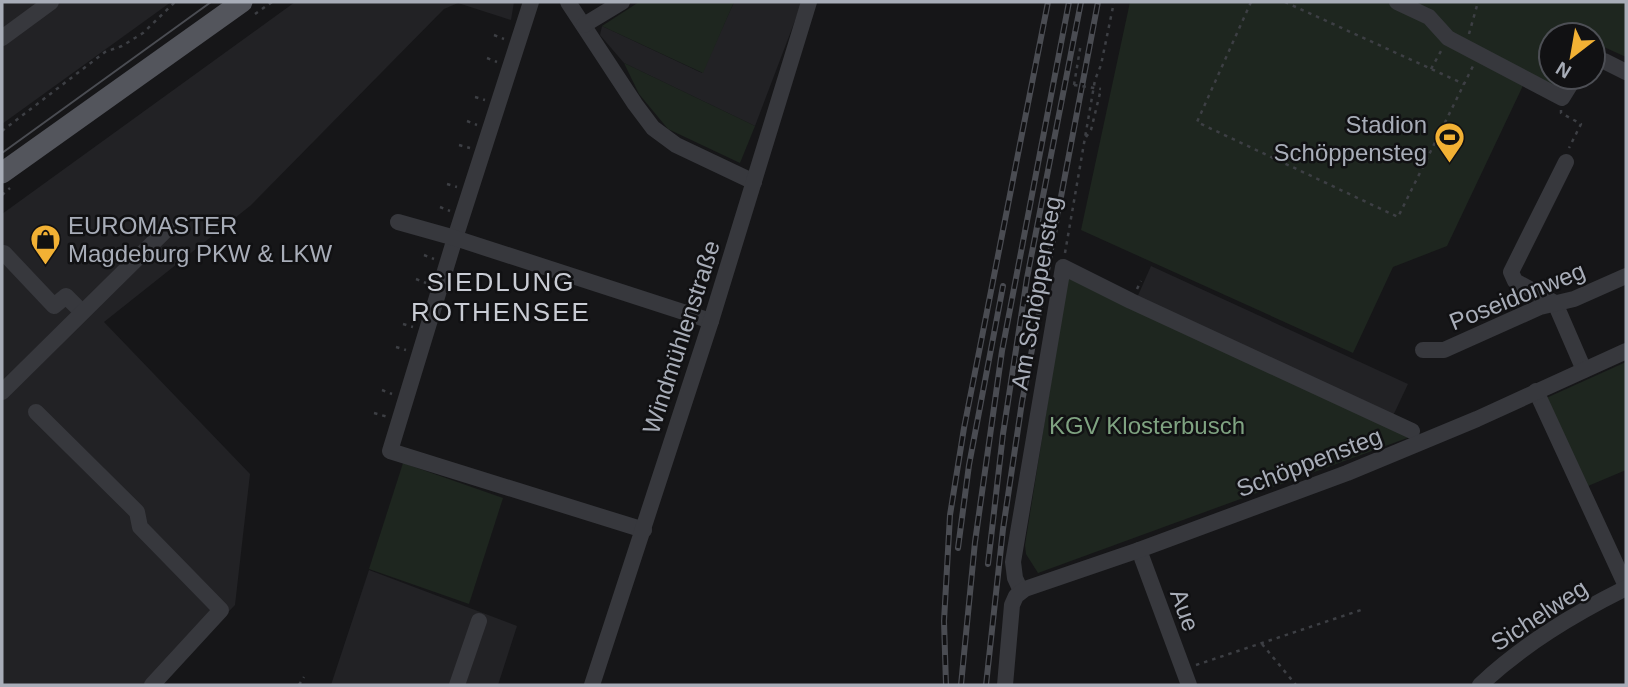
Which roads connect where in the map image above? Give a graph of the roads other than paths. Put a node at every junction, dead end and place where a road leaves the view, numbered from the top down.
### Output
1 (51, 2) edge
2 (242, 2) edge
3 (531, 2) edge
4 (568, 2) edge
5 (622, 2) edge
6 (809, 2) edge
7 (1397, 2) edge
8 (584, 25) junction
9 (2, 38) edge
10 (1607, 62) edge
11 (1626, 72) edge
12 (1537, 84) edge
13 (1550, 91) edge
14 (1566, 91) edge
15 (1566, 162) road end
16 (2, 173) edge
17 (754, 182) junction
18 (398, 222) dead end
19 (167, 229) dead end
20 (455, 238) junction
21 (4, 253) dead end
22 (1626, 276) edge
23 (1555, 303) junction
24 (82, 312) junction
25 (711, 321) junction
26 (1423, 350) dead end
27 (1626, 351) edge
28 (1584, 370) junction
29 (3, 388) edge
30 (1536, 391) junction
31 (36, 412) dead end
32 (1412, 431) dead end
33 (644, 530) junction
34 (1139, 550) junction
35 (1626, 587) edge
36 (1021, 591) junction
37 (479, 621) dead end
38 (152, 685) edge
39 (457, 685) edge
40 (592, 685) edge
41 (1005, 685) edge
42 (1189, 685) edge
43 (1480, 685) edge

1 - 9 street
2 - 16 main road
3 - 20 street
4 - 8 street
5 - 8 street
6 - 17 street, Windmühlenstraße
7 - 12 street
8 - 17 street
10 - 11 street
13 - 14 street
15 - 23 street
17 - 25 street, Windmühlenstraße
18 - 20 street
19 - 24 street
20 - 25 street
20 - 33 street
21 - 24 street
22 - 23 street, Poseidonweg
23 - 26 street, Poseidonweg
23 - 28 street
24 - 29 street
25 - 33 street, Windmühlenstraße
27 - 28 street, Schöppensteg
28 - 30 street, Schöppensteg
30 - 34 street, Schöppensteg
30 - 35 street, Sichelweg
31 - 38 street
32 - 36 street, Am Schöppensteg
33 - 40 street, Windmühlenstraße
34 - 36 street, Schöppensteg
34 - 42 street, Aue
35 - 43 street, Sichelweg
36 - 41 street
37 - 39 street

